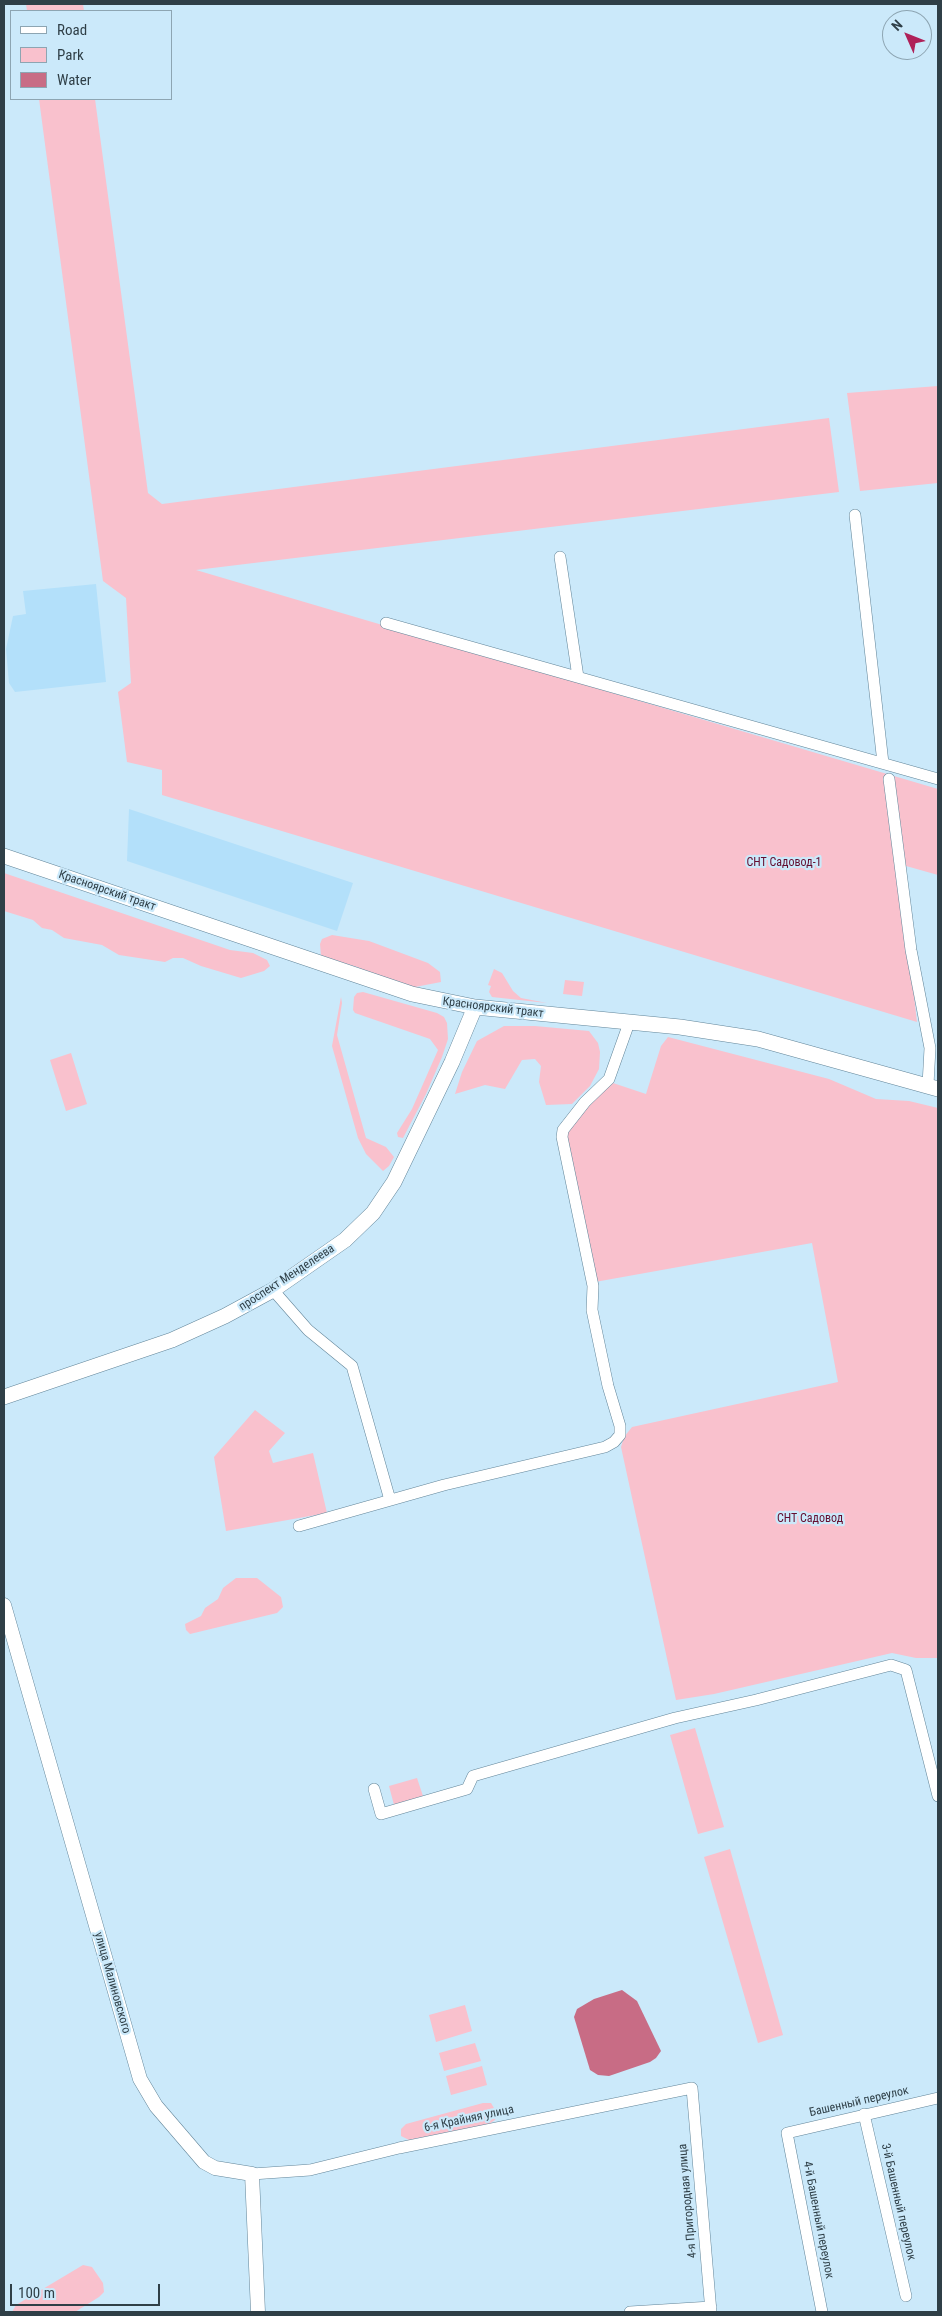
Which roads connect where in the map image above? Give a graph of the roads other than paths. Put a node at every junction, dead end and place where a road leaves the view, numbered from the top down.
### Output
1 (855, 514) dead end
2 (560, 557) dead end
3 (386, 623) dead end
4 (578, 677) junction
5 (883, 763) junction
6 (889, 779) dead end
7 (938, 779) edge
8 (4, 856) edge
9 (474, 1008) junction
10 (629, 1022) junction
11 (933, 1087) edge
12 (273, 1290) junction
13 (4, 1397) edge
14 (390, 1500) junction
15 (299, 1526) dead end
16 (4, 1605) edge
17 (374, 1789) dead end
18 (938, 1796) edge
19 (692, 2088) joint
20 (938, 2098) edge
21 (864, 2114) junction
22 (787, 2133) joint
23 (252, 2174) junction
24 (906, 2296) dead end
25 (711, 2310) edge
26 (258, 2312) edge
27 (630, 2312) edge
28 (822, 2312) edge

1 - 5 street
2 - 4 street
3 - 4 street
4 - 5 street
5 - 7 street
6 - 11 street
8 - 9 main road, Красноярский тракт
9 - 10 main road, Красноярский тракт
9 - 12 main road, проспект Менделеева
10 - 11 main road, Красноярский тракт
10 - 14 street
12 - 13 main road, проспект Менделеева
12 - 14 street
14 - 15 street
16 - 23 street, улица Малиновского
17 - 18 street
19 - 23 street, 6-я Крайняя улица
19 - 25 street, 4-я Пригородная улица
20 - 21 street, Башенный переулок
21 - 22 street, Башенный переулок
21 - 24 street, 3-й Башенный переулок
22 - 28 street, 4-й Башенный переулок
23 - 26 street
25 - 27 street

